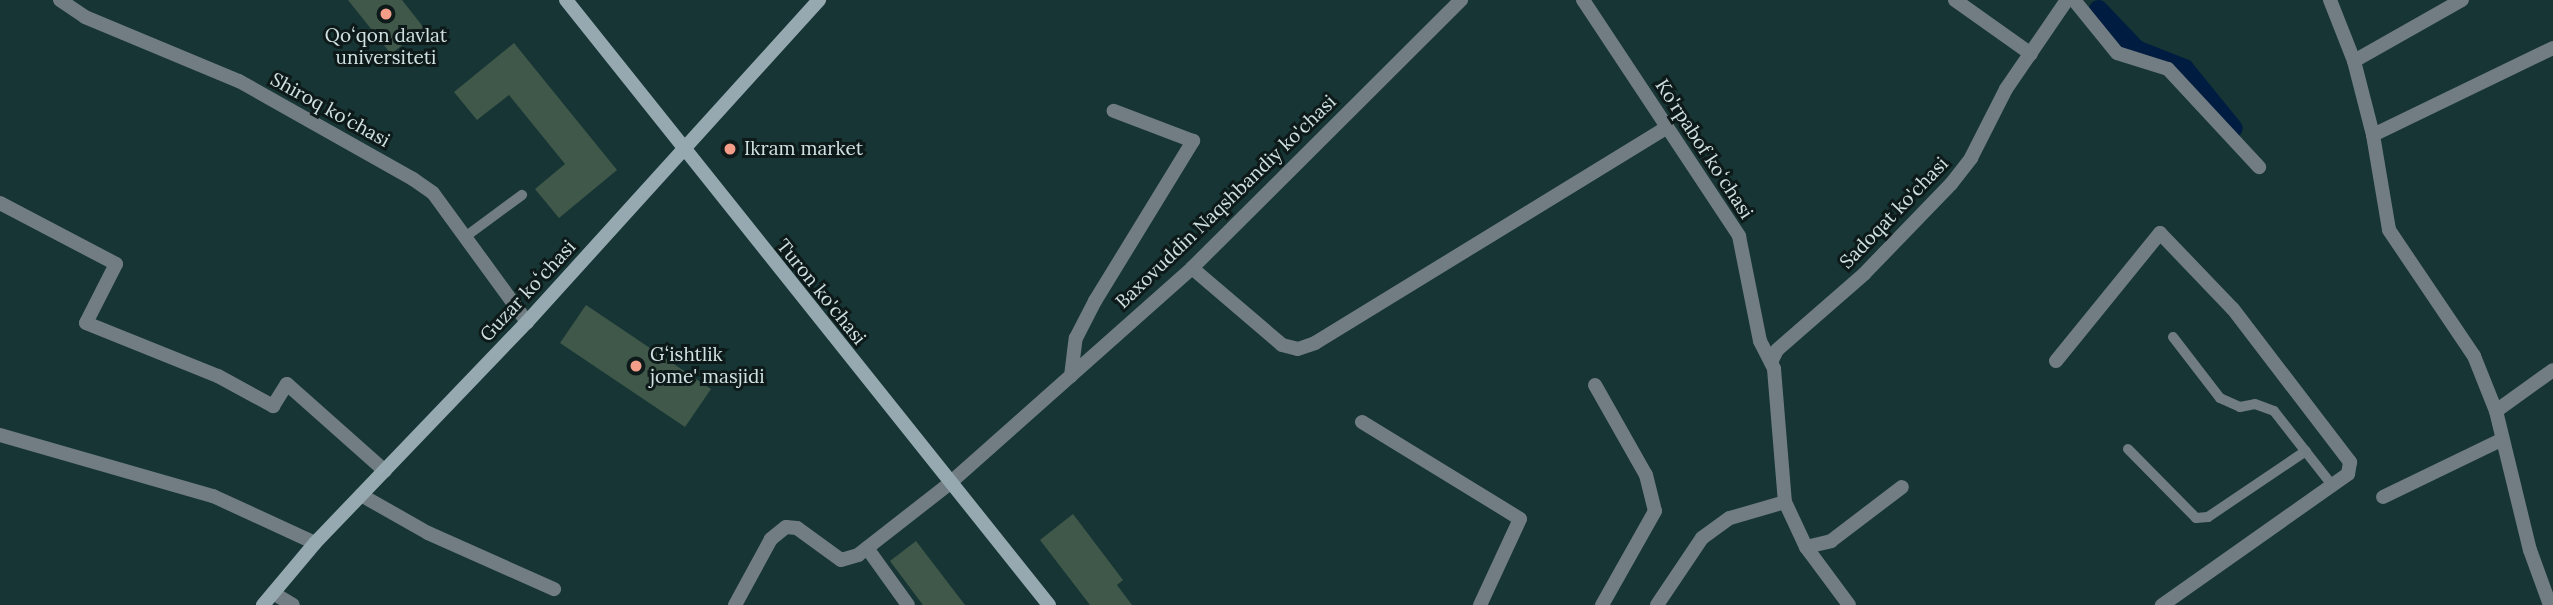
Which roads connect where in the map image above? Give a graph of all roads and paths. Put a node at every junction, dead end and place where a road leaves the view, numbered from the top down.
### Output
1 (60, 0) edge
2 (566, 0) edge
3 (819, 0) edge
4 (1461, 0) edge
5 (1583, 0) edge
6 (1955, 0) edge
7 (2067, 0) edge
8 (2074, 0) edge
9 (2330, 0) edge
10 (2462, 0) edge
11 (2553, 48) edge
12 (2031, 54) junction
13 (2354, 61) junction
14 (1114, 111) dead end
15 (1667, 127) junction
16 (2373, 135) junction
17 (682, 150) junction
18 (2259, 167) dead end
19 (522, 195) dead end
20 (0, 202) edge
21 (465, 237) junction
22 (1192, 268) junction
23 (527, 323) junction
24 (2173, 337) dead end
25 (2056, 361) dead end
26 (1770, 362) junction
27 (2553, 370) edge
28 (1071, 376) junction
29 (1595, 385) dead end
30 (2496, 411) junction
31 (1362, 422) dead end
32 (0, 435) edge
33 (2501, 440) junction
34 (2128, 449) dead end
35 (2305, 451) junction
36 (385, 471) junction
37 (950, 483) junction
38 (2332, 485) junction
39 (1902, 487) dead end
40 (361, 495) junction
41 (2383, 497) dead end
42 (1785, 502) junction
43 (315, 543) junction
44 (1807, 547) junction
45 (867, 548) junction
46 (554, 589) dead end
47 (273, 593) junction
48 (263, 605) edge
49 (293, 605) edge
50 (735, 605) edge
51 (908, 605) edge
52 (1049, 605) edge
53 (1480, 605) edge
54 (1602, 605) edge
55 (1657, 605) edge
56 (1849, 605) edge
57 (2162, 605) edge
58 (2550, 605) edge

1 - 21 street, Shiroq ko'chasi
2 - 17 main road, Turon ko'chasi
3 - 17 main road, Guzar koʻchasi
4 - 22 street, Baxovuddin Naqshbandiy ko'chasi
5 - 15 street, Ko'rpabof koʻchasi
6 - 12 street
7 - 12 street, Sadoqat ko'chasi
8 - 18 street
9 - 13 street
10 - 13 street
11 - 16 street
12 - 26 street, Sadoqat ko'chasi
13 - 16 street
14 - 28 street
15 - 22 street
15 - 26 street, Ko'rpabof koʻchasi
16 - 30 street
17 - 23 main road, Guzar koʻchasi
17 - 37 main road, Turon ko'chasi
19 - 21 lane
20 - 36 street
21 - 23 street, Shiroq ko'chasi
22 - 28 street, Baxovuddin Naqshbandiy ko'chasi
23 - 36 main road, Guzar koʻchasi
24 - 35 lane
25 - 38 street
26 - 42 street, Ko'rpabof koʻchasi
27 - 30 street
28 - 37 street, Baxovuddin Naqshbandiy ko'chasi
29 - 54 street
30 - 33 street
31 - 53 street
32 - 43 street
33 - 41 street
33 - 58 street
34 - 35 lane
35 - 38 lane
36 - 40 main road, Guzar koʻchasi
37 - 45 street, Baxovuddin Naqshbandiy ko'chasi
37 - 52 main road, Turon ko'chasi
38 - 57 street
39 - 44 street
40 - 43 main road, Guzar koʻchasi
40 - 46 street
42 - 44 street, Ko'rpabof koʻchasi
42 - 55 street
43 - 47 main road, Guzar koʻchasi
44 - 56 street, Ko'rpabof koʻchasi
45 - 50 street
45 - 51 street
47 - 48 main road, Guzar koʻchasi
47 - 49 street

